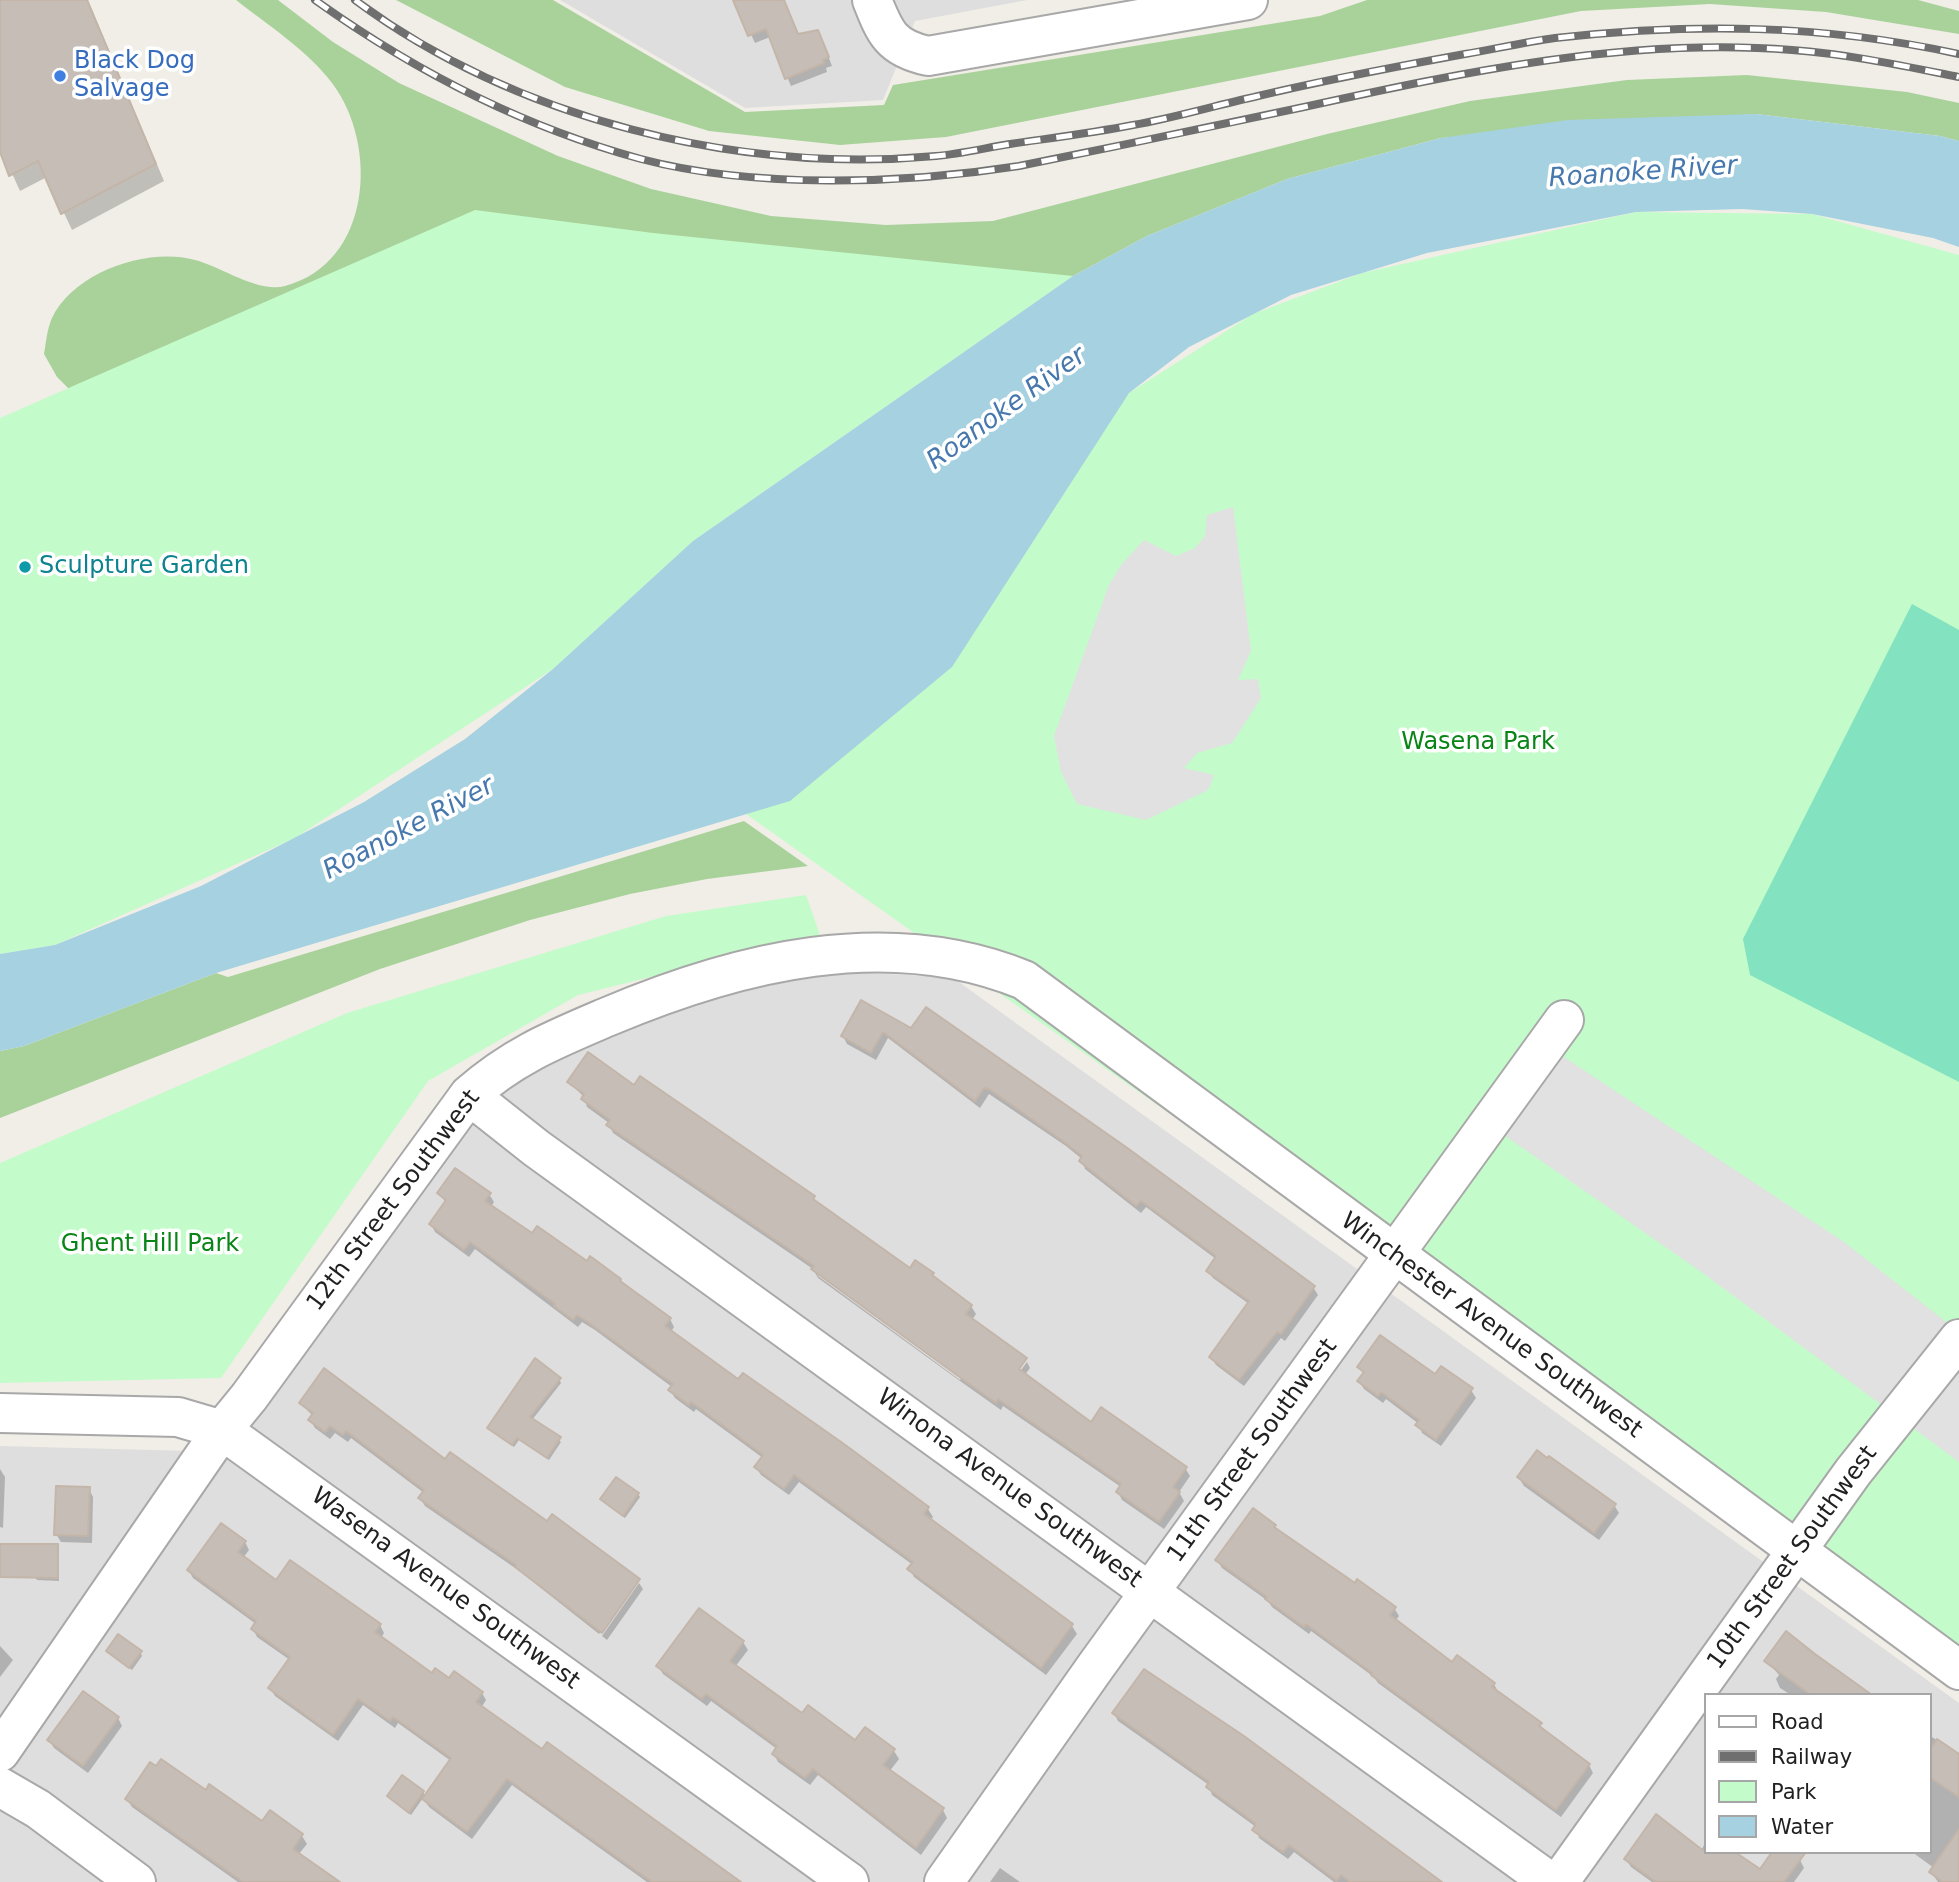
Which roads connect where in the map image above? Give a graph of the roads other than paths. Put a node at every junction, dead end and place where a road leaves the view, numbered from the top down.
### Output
1 (872, 0) edge
2 (1248, 0) edge
3 (1024, 980) joint
4 (1563, 1020) dead end
5 (469, 1096) junction
6 (1395, 1255) junction
7 (1959, 1339) edge
8 (0, 1413) edge
9 (222, 1430) junction
10 (1797, 1550) junction
11 (1151, 1592) junction
12 (1959, 1671) edge
13 (0, 1752) edge
14 (0, 1787) edge
15 (136, 1882) edge
16 (849, 1882) edge
17 (944, 1882) edge
18 (1550, 1882) edge
19 (1559, 1882) edge

1 - 2 street
3 - 5 street, 12th Street Southwest
3 - 6 street, Winchester Avenue Southwest
4 - 6 street, 11th Street Southwest
5 - 9 street, 12th Street Southwest
5 - 11 street, Winona Avenue Southwest
6 - 10 street, Winchester Avenue Southwest
6 - 11 street, 11th Street Southwest
7 - 10 street, 10th Street Southwest
8 - 9 street, Wasena Avenue Southwest
9 - 13 street, 12th Street Southwest
9 - 16 street, Wasena Avenue Southwest
10 - 12 street, Winchester Avenue Southwest
10 - 19 street, 10th Street Southwest
11 - 17 street, 11th Street Southwest
11 - 18 street, Winona Avenue Southwest
14 - 15 street

